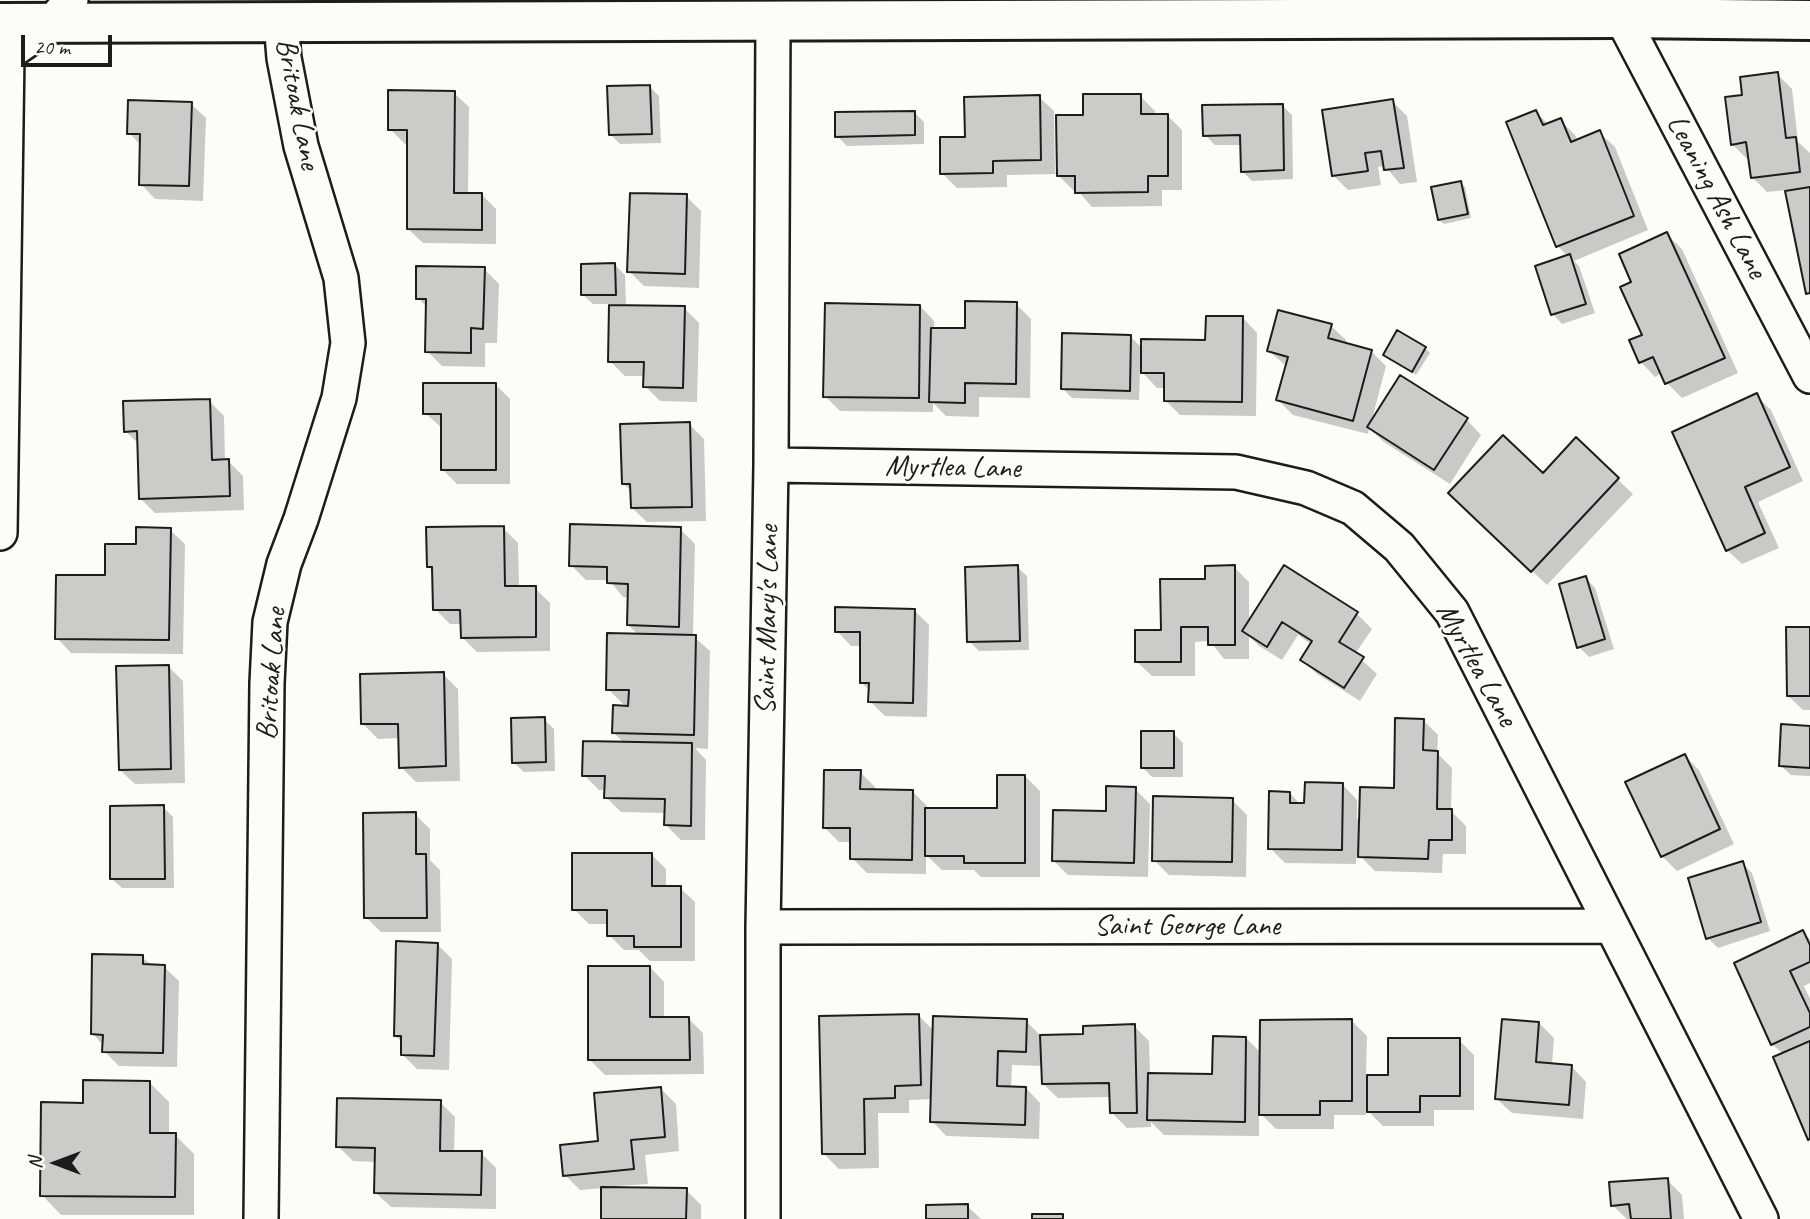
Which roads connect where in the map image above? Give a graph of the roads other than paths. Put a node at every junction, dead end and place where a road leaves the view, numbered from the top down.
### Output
1 (1271, 9) edge
2 (946, 10) edge
3 (519, 11) edge
4 (61, 12) edge
5 (1622, 18) junction
6 (1810, 20) edge
7 (773, 21) junction
8 (281, 22) junction
9 (0, 23) edge
10 (1810, 376) edge
11 (771, 465) junction
12 (0, 533) edge
13 (1611, 926) junction
14 (762, 927) junction
15 (261, 1219) edge
16 (764, 1219) edge
17 (1762, 1219) edge

1 - 2 street
1 - 5 street
2 - 7 street
3 - 7 street
3 - 8 street
4 - 8 street
4 - 9 street
4 - 12 street
5 - 6 street
5 - 10 street, Leaning Ash Lane
7 - 11 street, Saint Mary's Lane
8 - 15 street, Britoak Lane
11 - 13 street, Myrtlea Lane
11 - 14 street, Saint Mary's Lane
13 - 14 street, Saint George Lane
13 - 17 street, Myrtlea Lane
14 - 16 street, Saint Mary's Lane

